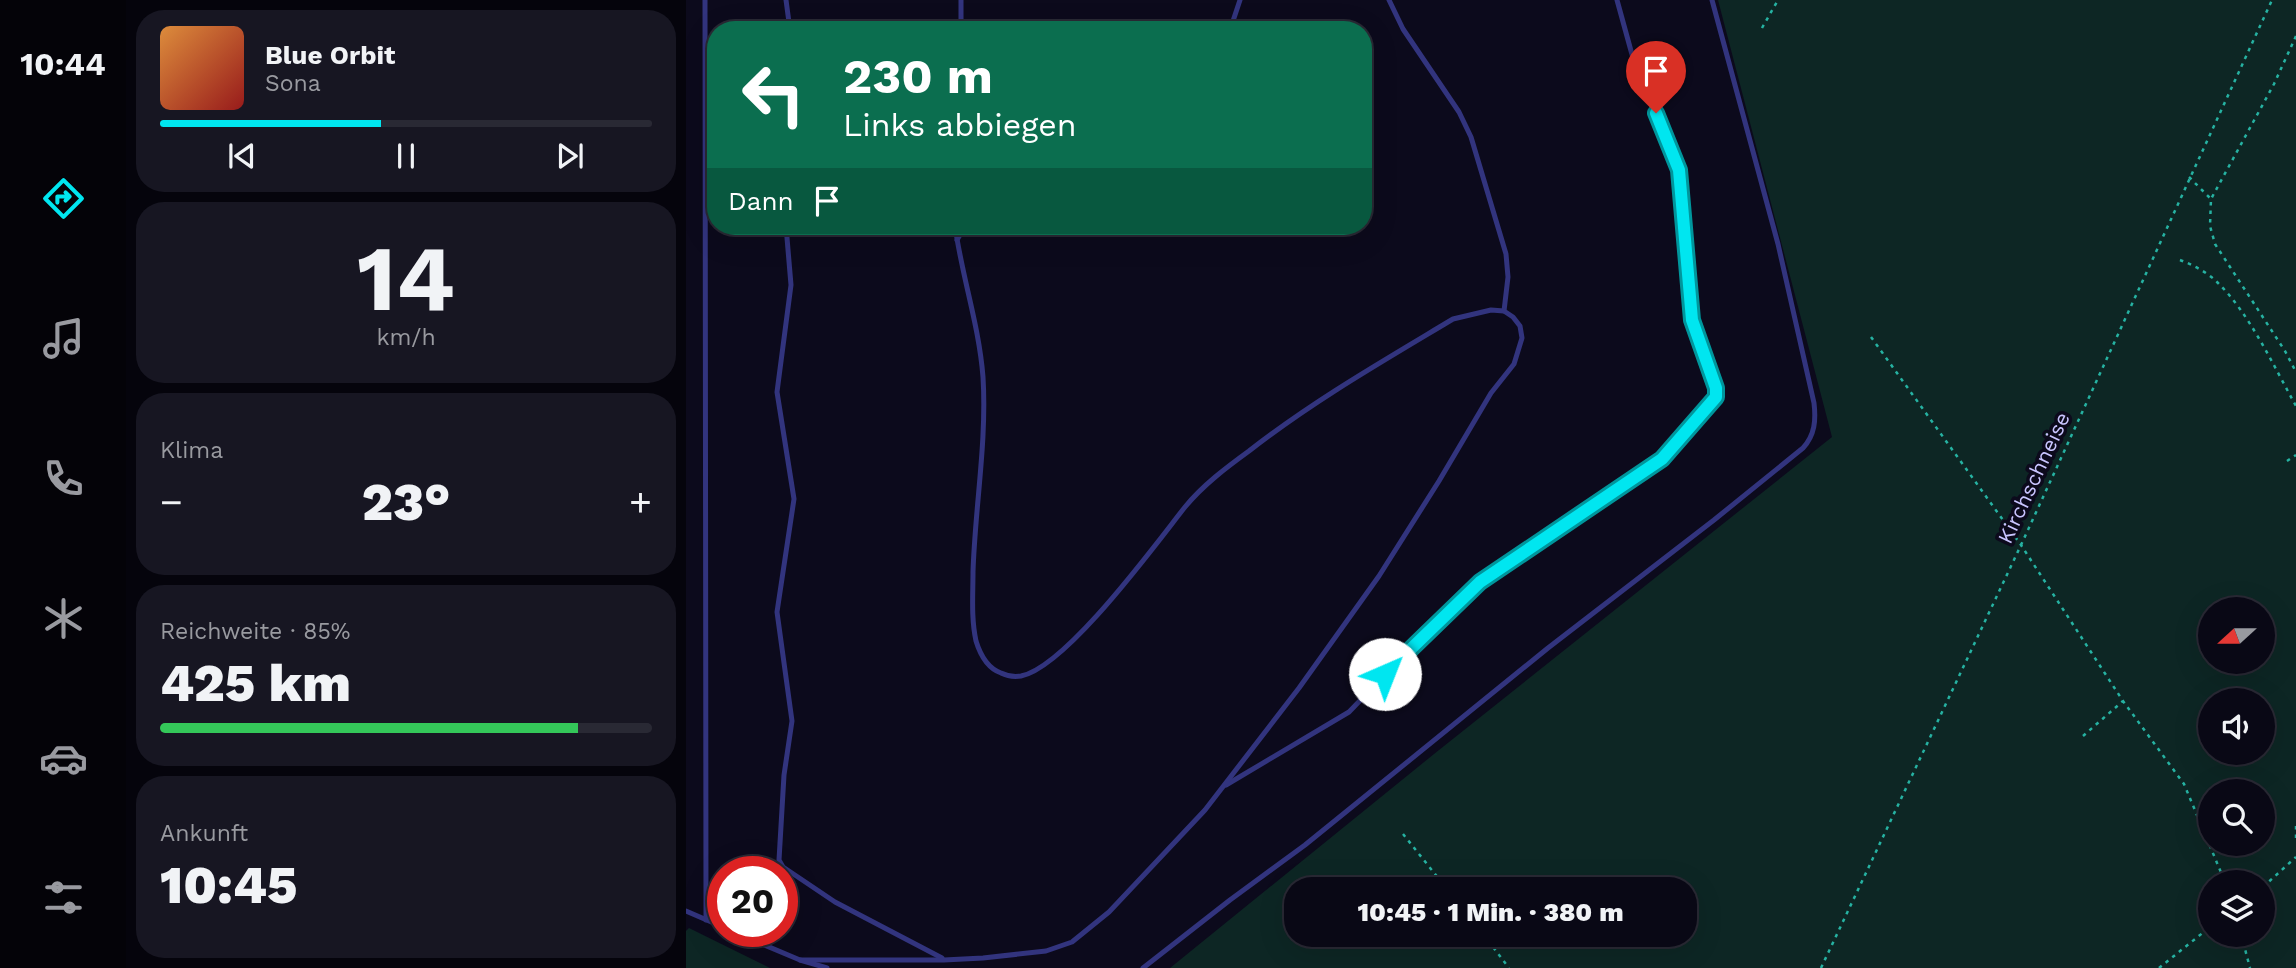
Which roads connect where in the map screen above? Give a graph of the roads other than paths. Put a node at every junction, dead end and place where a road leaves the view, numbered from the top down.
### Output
1 (705, 0) edge
2 (786, 0) edge
3 (961, 0) edge
4 (1240, 0) edge
5 (1389, 0) edge
6 (1617, 0) edge
7 (1712, 0) edge
8 (789, 21) edge
9 (961, 21) edge
10 (1233, 21) edge
11 (787, 235) edge
12 (956, 235) edge
13 (960, 235) edge
14 (957, 240) junction
15 (1504, 312) junction
16 (1222, 787) junction
17 (686, 911) edge
18 (706, 920) joint
19 (769, 947) edge
20 (800, 960) junction
21 (944, 960) junction
22 (818, 968) edge
23 (827, 968) edge
24 (1143, 968) edge

1 - 18 lane
2 - 8 lane
3 - 9 lane
4 - 10 lane
5 - 15 lane
6 - 16 lane
7 - 24 lane
11 - 21 lane
12 - 14 lane
13 - 14 lane
14 - 15 lane
15 - 16 lane
16 - 21 lane
17 - 18 lane
19 - 20 lane
20 - 21 lane
20 - 22 lane
20 - 23 lane

